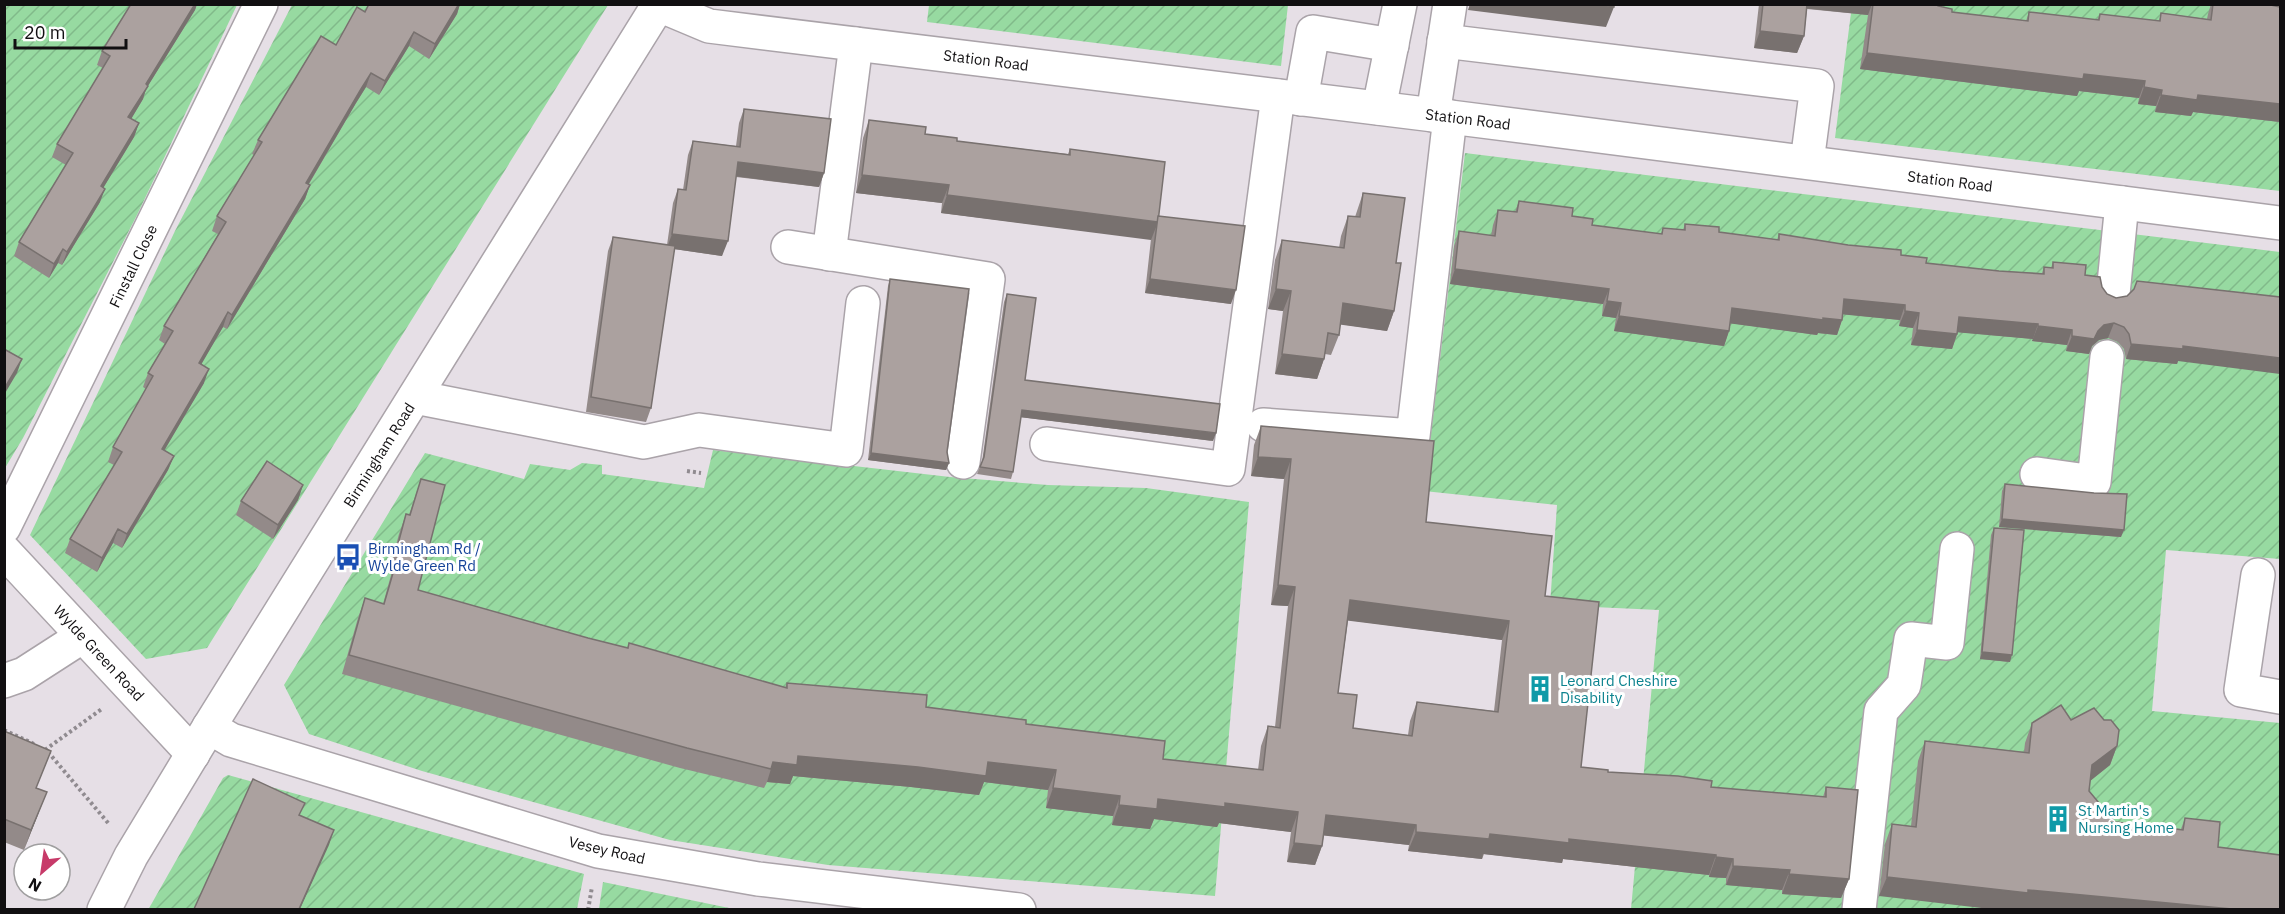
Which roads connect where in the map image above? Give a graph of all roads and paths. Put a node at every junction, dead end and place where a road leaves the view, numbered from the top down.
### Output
1 (261, 4) edge
2 (1400, 4) edge
3 (1450, 4) edge
4 (659, 5) edge
5 (1444, 41) junction
6 (856, 44) junction
7 (1392, 45) junction
8 (1289, 97) junction
9 (1379, 108) junction
10 (1442, 116) junction
11 (1807, 162) junction
12 (2122, 203) junction
13 (2280, 223) edge
14 (788, 247) dead end
15 (829, 254) junction
16 (2113, 294) edge
17 (863, 303) dead end
18 (2107, 357) dead end
19 (415, 397) junction
20 (1263, 425) edge
21 (1047, 444) dead end
22 (963, 462) dead end
23 (2037, 474) dead end
24 (4, 527) edge
25 (1957, 549) dead end
26 (4, 551) edge
27 (2258, 575) dead end
28 (83, 636) junction
29 (4, 681) edge
30 (132, 688) junction
31 (2280, 697) edge
32 (209, 727) junction
33 (45, 750) edge
34 (193, 754) junction
35 (105, 909) edge
36 (1019, 909) edge
37 (1859, 909) edge

1 - 24 street, Finstall Close
2 - 7 street
3 - 5 street
4 - 6 street, Station Road
4 - 19 street, Birmingham Road
5 - 10 street
5 - 11 street
6 - 8 street, Station Road
6 - 15 street
7 - 8 street
7 - 9 street
8 - 9 street, Station Road
8 - 21 street
9 - 10 street, Station Road
10 - 11 street, Station Road
10 - 20 street
11 - 12 street, Station Road
12 - 13 street, Station Road
12 - 16 street
14 - 15 street
15 - 22 street
17 - 19 street
18 - 23 street
19 - 32 street, Birmingham Road
25 - 37 street
26 - 28 street, Wylde Green Road
27 - 31 street
28 - 29 street
28 - 30 street, Wylde Green Road
30 - 33 path
30 - 34 street, Wylde Green Road
32 - 34 street, Birmingham Road
32 - 36 street, Vesey Road
34 - 35 street, Birmingham Road

